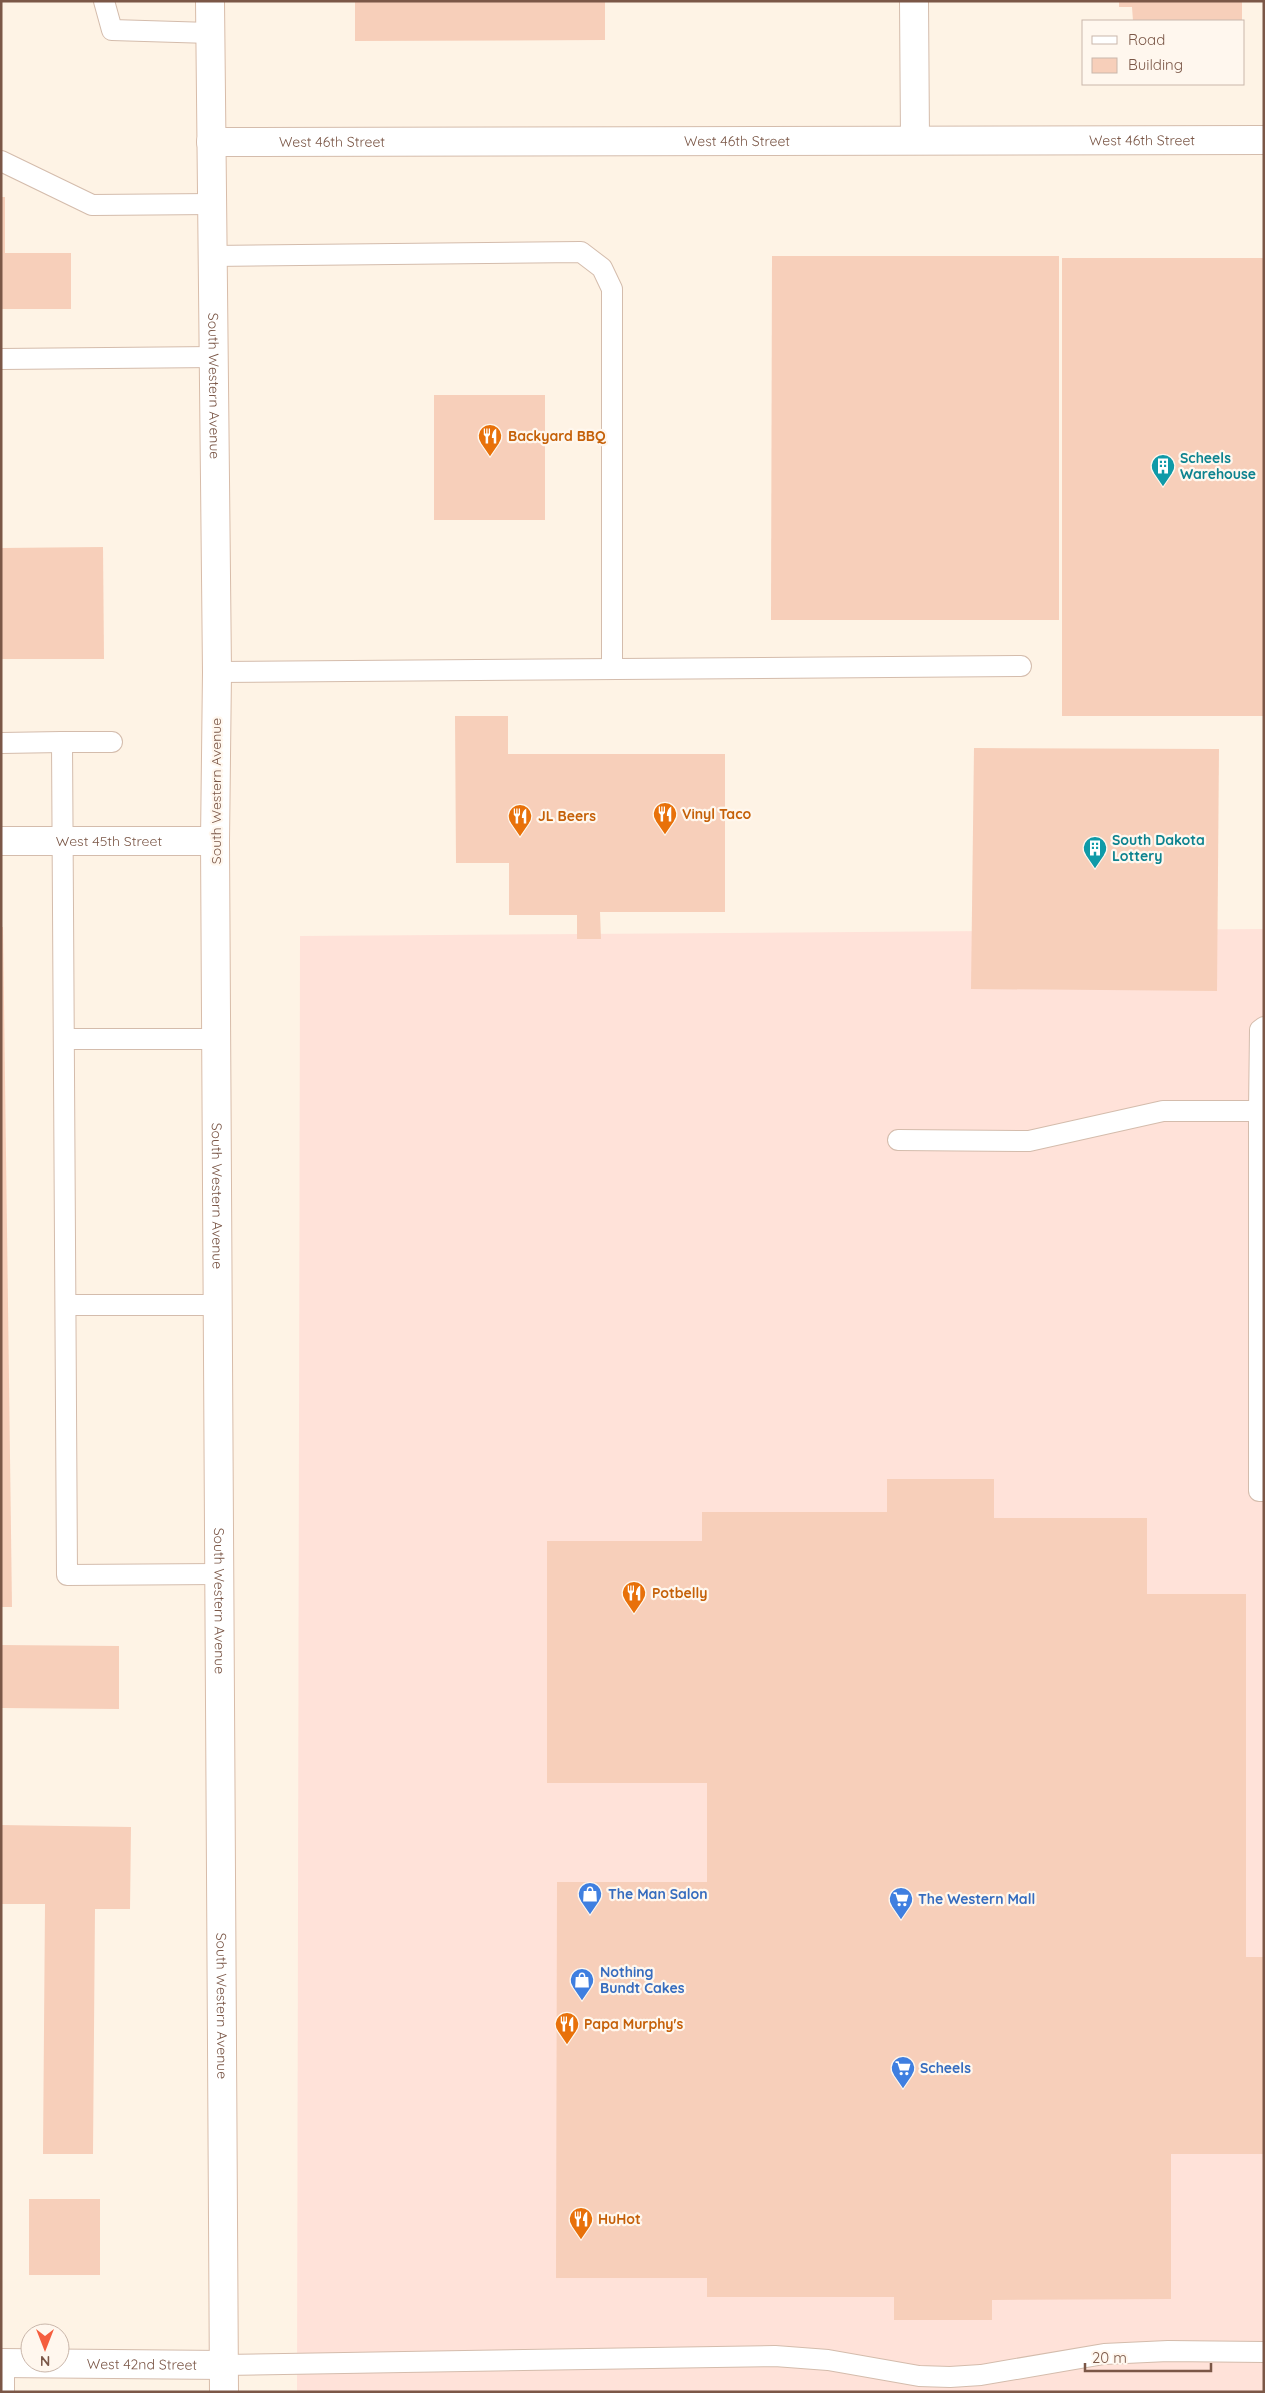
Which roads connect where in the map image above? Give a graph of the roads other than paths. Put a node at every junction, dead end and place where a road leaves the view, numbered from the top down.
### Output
1 (104, 1) edge
2 (210, 1) edge
3 (914, 1) edge
4 (210, 33) junction
5 (915, 140) junction
6 (1264, 140) edge
7 (211, 142) junction
8 (1, 161) edge
9 (212, 204) junction
10 (212, 256) junction
11 (214, 357) junction
12 (1, 359) edge
13 (1021, 666) dead end
14 (612, 669) junction
15 (217, 672) junction
16 (62, 742) junction
17 (112, 742) dead end
18 (1, 743) edge
19 (1, 841) edge
20 (64, 841) junction
21 (215, 841) junction
22 (1264, 1027) edge
23 (65, 1039) junction
24 (216, 1039) junction
25 (1259, 1111) junction
26 (898, 1140) dead end
27 (66, 1305) junction
28 (218, 1305) junction
29 (1264, 1491) edge
30 (219, 1574) junction
31 (1264, 2352) edge
32 (3, 2363) edge
33 (224, 2379) edge
34 (4, 2392) edge

1 - 4 lane
2 - 4 main road, South Western Avenue
3 - 5 main road
4 - 7 main road, South Western Avenue
5 - 6 main road, West 46th Street
5 - 7 main road, West 46th Street
7 - 9 main road, South Western Avenue
8 - 9 lane
9 - 10 main road, South Western Avenue
10 - 11 main road, South Western Avenue
10 - 14 lane
11 - 12 lane
11 - 15 main road, South Western Avenue
13 - 14 lane
14 - 15 lane
15 - 21 main road, South Western Avenue
16 - 17 lane
16 - 18 lane
16 - 20 lane
19 - 20 main road, West 45th Street
20 - 21 main road, West 45th Street
20 - 23 lane
21 - 24 main road, South Western Avenue
22 - 25 lane
23 - 24 lane
23 - 27 lane
24 - 28 main road, South Western Avenue
25 - 26 lane
25 - 29 lane
27 - 28 lane
27 - 30 lane
28 - 30 main road, South Western Avenue
30 - 33 main road, South Western Avenue
31 - 33 lane
32 - 33 main road, West 42nd Street
32 - 34 lane

